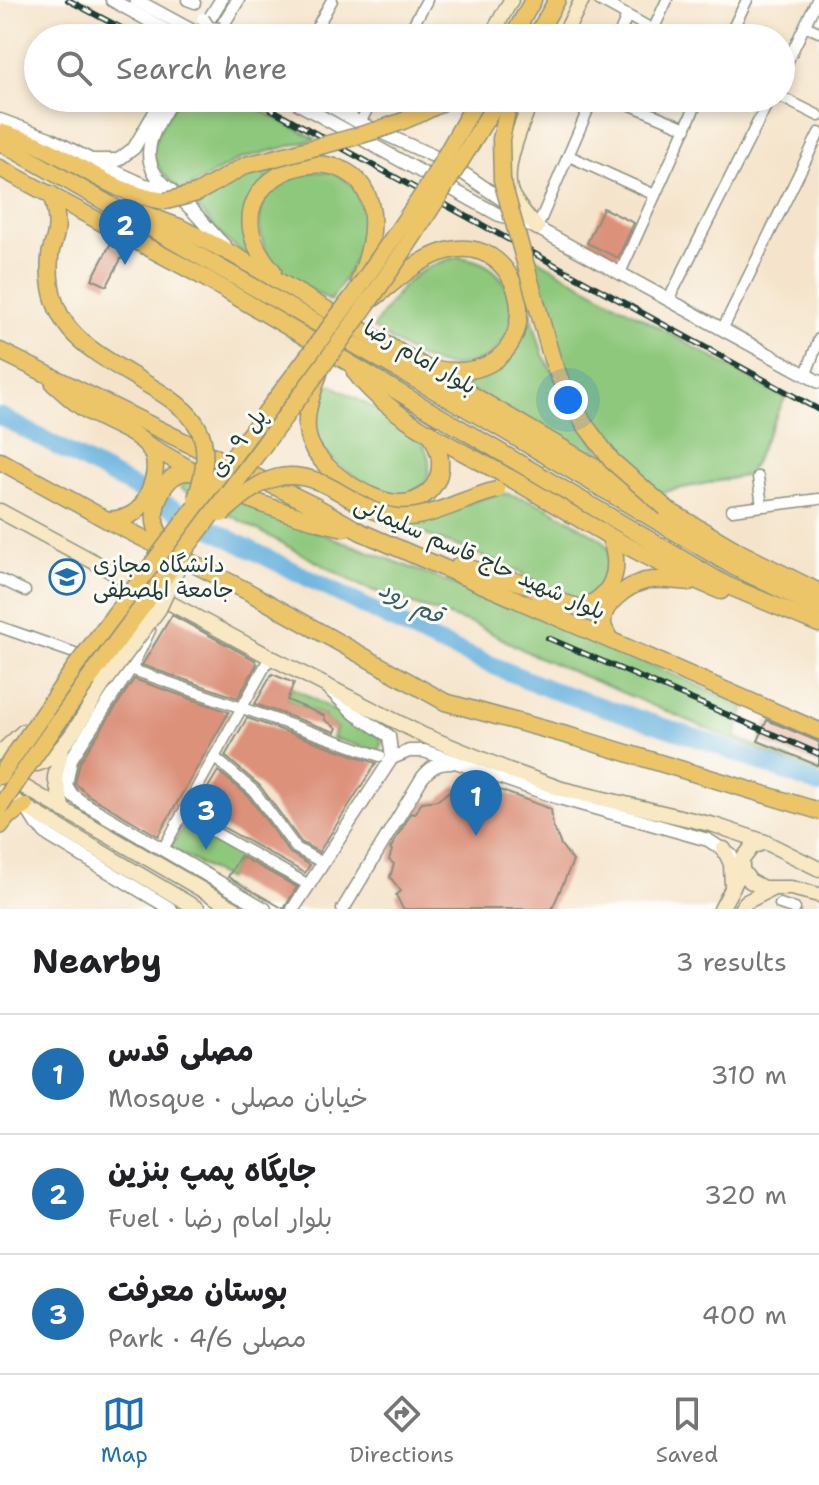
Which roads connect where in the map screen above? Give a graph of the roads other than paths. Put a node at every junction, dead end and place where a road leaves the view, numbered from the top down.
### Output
1 (112, 0) edge
2 (136, 0) edge
3 (215, 0) edge
4 (221, 0) edge
5 (230, 0) edge
6 (238, 0) edge
7 (332, 0) edge
8 (427, 0) edge
9 (511, 0) edge
10 (582, 0) edge
11 (599, 0) edge
12 (667, 0) edge
13 (747, 0) edge
14 (817, 0) edge
15 (532, 1) edge
16 (627, 16) junction
17 (203, 19) junction
18 (168, 24) edge
19 (176, 24) edge
20 (201, 24) edge
21 (204, 24) edge
22 (206, 24) edge
23 (207, 24) edge
24 (225, 24) edge
25 (319, 24) edge
26 (414, 24) edge
27 (498, 24) edge
28 (520, 24) edge
29 (569, 24) edge
30 (624, 24) edge
31 (642, 24) edge
32 (656, 24) edge
33 (735, 24) edge
34 (805, 26) junction
35 (819, 32) edge
36 (795, 46) edge
37 (795, 104) edge
38 (155, 112) edge
39 (165, 112) edge
40 (313, 112) edge
41 (344, 112) edge
42 (369, 112) edge
43 (398, 112) edge
44 (424, 112) edge
45 (470, 112) edge
46 (490, 112) edge
47 (507, 112) edge
48 (527, 112) edge
49 (587, 112) edge
50 (648, 112) edge
51 (693, 112) edge
52 (763, 112) edge
53 (819, 116) edge
54 (0, 120) edge
55 (365, 125) junction
56 (686, 128) junction
57 (0, 132) edge
58 (819, 133) edge
59 (0, 142) edge
60 (815, 153) edge
61 (569, 156) junction
62 (91, 160) junction
63 (0, 168) edge
64 (51, 194) junction
65 (168, 195) junction
66 (655, 195) junction
67 (102, 199) junction
68 (537, 228) junction
69 (234, 255) junction
70 (620, 273) junction
71 (284, 285) junction
72 (669, 299) junction
73 (360, 300) junction
74 (723, 328) junction
75 (819, 339) edge
76 (0, 351) edge
77 (349, 364) junction
78 (34, 367) junction
79 (422, 367) junction
80 (321, 368) junction
81 (806, 374) junction
82 (819, 382) edge
83 (430, 432) junction
84 (148, 445) junction
85 (0, 461) edge
86 (195, 472) junction
87 (758, 477) dead end
88 (161, 480) junction
89 (534, 492) junction
90 (819, 499) edge
91 (150, 505) junction
92 (762, 506) junction
93 (666, 508) junction
94 (732, 510) dead end
95 (0, 511) edge
96 (190, 515) junction
97 (107, 520) junction
98 (361, 532) junction
99 (610, 538) junction
100 (189, 549) junction
101 (406, 550) junction
102 (0, 579) edge
103 (702, 584) junction
104 (126, 589) junction
105 (25, 591) dead end
106 (819, 592) edge
107 (772, 606) junction
108 (819, 608) edge
109 (819, 624) edge
110 (0, 627) edge
111 (610, 640) junction
112 (80, 655) junction
113 (270, 657) junction
114 (136, 671) dead end
115 (325, 686) junction
116 (241, 709) junction
117 (819, 731) edge
118 (20, 737) junction
119 (63, 744) junction
120 (0, 753) edge
121 (214, 757) junction
122 (388, 758) junction
123 (71, 759) junction
124 (462, 763) junction
125 (56, 768) junction
126 (0, 774) edge
127 (0, 792) edge
128 (25, 806) junction
129 (0, 807) edge
130 (63, 810) junction
131 (819, 811) edge
132 (182, 814) junction
133 (0, 817) edge
134 (0, 825) edge
135 (765, 842) junction
136 (163, 849) junction
137 (724, 849) junction
138 (323, 863) junction
139 (742, 868) junction
140 (819, 869) edge
141 (309, 885) junction
142 (732, 889) junction
143 (772, 889) junction
144 (819, 895) edge
145 (780, 904) dead end
146 (170, 909) edge
147 (198, 909) edge
148 (235, 909) edge
149 (265, 909) edge
150 (293, 909) edge
151 (343, 909) edge
152 (721, 909) edge
153 (741, 909) edge
154 (795, 909) edge

1 - 18 street
2 - 19 street
3 - 17 street
4 - 21 street
5 - 23 street
6 - 24 street
7 - 25 street
8 - 26 street
9 - 27 main road
10 - 29 main road
11 - 16 street
12 - 32 street
13 - 33 street
14 - 34 street
15 - 28 main road
16 - 30 street
16 - 31 street
17 - 20 street
17 - 22 street, bridge
34 - 35 street
34 - 36 street
37 - 53 street
38 - 62 street
39 - 65 street
40 - 68 street
41 - 55 street
42 - 55 street
43 - 55 main road
44 - 65 main road, bridge
45 - 73 main road, پل ۹ دی, bridge
46 - 73 main road, پل ۹ دی, bridge
47 - 93 main road, bridge
48 - 68 main road
49 - 61 street
50 - 56 street
51 - 56 street
52 - 72 street
54 - 62 street
55 - 68 street
56 - 66 street
57 - 65 main road
58 - 60 street
59 - 67 main road, بلوار امام رضا
60 - 74 street
61 - 66 street
61 - 68 street
62 - 65 street
63 - 64 main road, بلوار امام رضا
64 - 77 main road, بلوار امام رضا
64 - 96 main road, bridge
65 - 69 street
66 - 70 street
67 - 69 main road
67 - 108 main road, بلوار امام رضا
68 - 70 street
69 - 71 main road
70 - 72 street
71 - 73 main road, bridge
71 - 79 main road
72 - 74 street
73 - 79 main road, bridge
73 - 80 main road, پل ۹ دی, bridge
73 - 96 main road, پل ۹ دی, bridge
74 - 81 street
75 - 81 street
76 - 78 main road, بلوار شهید حاج قاسم سلیمانی
77 - 83 main road
77 - 107 main road, بلوار امام رضا
78 - 84 main road
78 - 98 main road, بلوار شهید حاج قاسم سلیمانی
79 - 93 main road
80 - 83 main road
80 - 100 main road, پل ۹ دی, bridge
81 - 82 street
83 - 89 main road
84 - 86 main road
84 - 88 main road
85 - 97 main road
86 - 88 main road
86 - 98 main road
87 - 92 street
88 - 91 main road
89 - 99 main road
89 - 100 main road, bridge
90 - 92 street
91 - 97 main road
91 - 100 main road
92 - 94 street
93 - 106 main road
95 - 104 main road
96 - 126 main road, پل ۹ دی, bridge
97 - 100 main road
98 - 101 main road, بلوار شهید حاج قاسم سلیمانی
99 - 101 main road
99 - 103 main road
100 - 119 main road, bridge
100 - 129 main road, پل ۹ دی, bridge
100 - 131 main road
101 - 111 main road, بلوار شهید حاج قاسم سلیمانی
102 - 105 street
103 - 107 main road
103 - 111 main road
104 - 112 main road
104 - 113 main road
104 - 123 street
107 - 109 main road, بلوار امام رضا
110 - 112 street
111 - 117 main road, بلوار شهید حاج قاسم سلیمانی
112 - 118 main road
113 - 115 main road
113 - 116 street
114 - 116 street
115 - 122 street
115 - 135 main road
116 - 121 street
116 - 122 street
118 - 119 main road
118 - 120 main road
119 - 123 main road
119 - 125 main road
121 - 132 street
121 - 138 street
122 - 124 street
122 - 138 street
123 - 125 main road
123 - 136 street
124 - 137 street
124 - 151 street
125 - 130 main road
126 - 130 main road
127 - 128 main road
128 - 134 main road
128 - 146 street
128 - 147 main road
130 - 148 main road
132 - 136 street
132 - 141 street
133 - 134 main road
135 - 139 main road
135 - 140 main road
136 - 149 street
137 - 139 street
137 - 142 main road
138 - 141 street
139 - 142 main road
139 - 143 main road
141 - 150 street
142 - 152 main road
143 - 144 main road
143 - 153 main road
145 - 154 street

